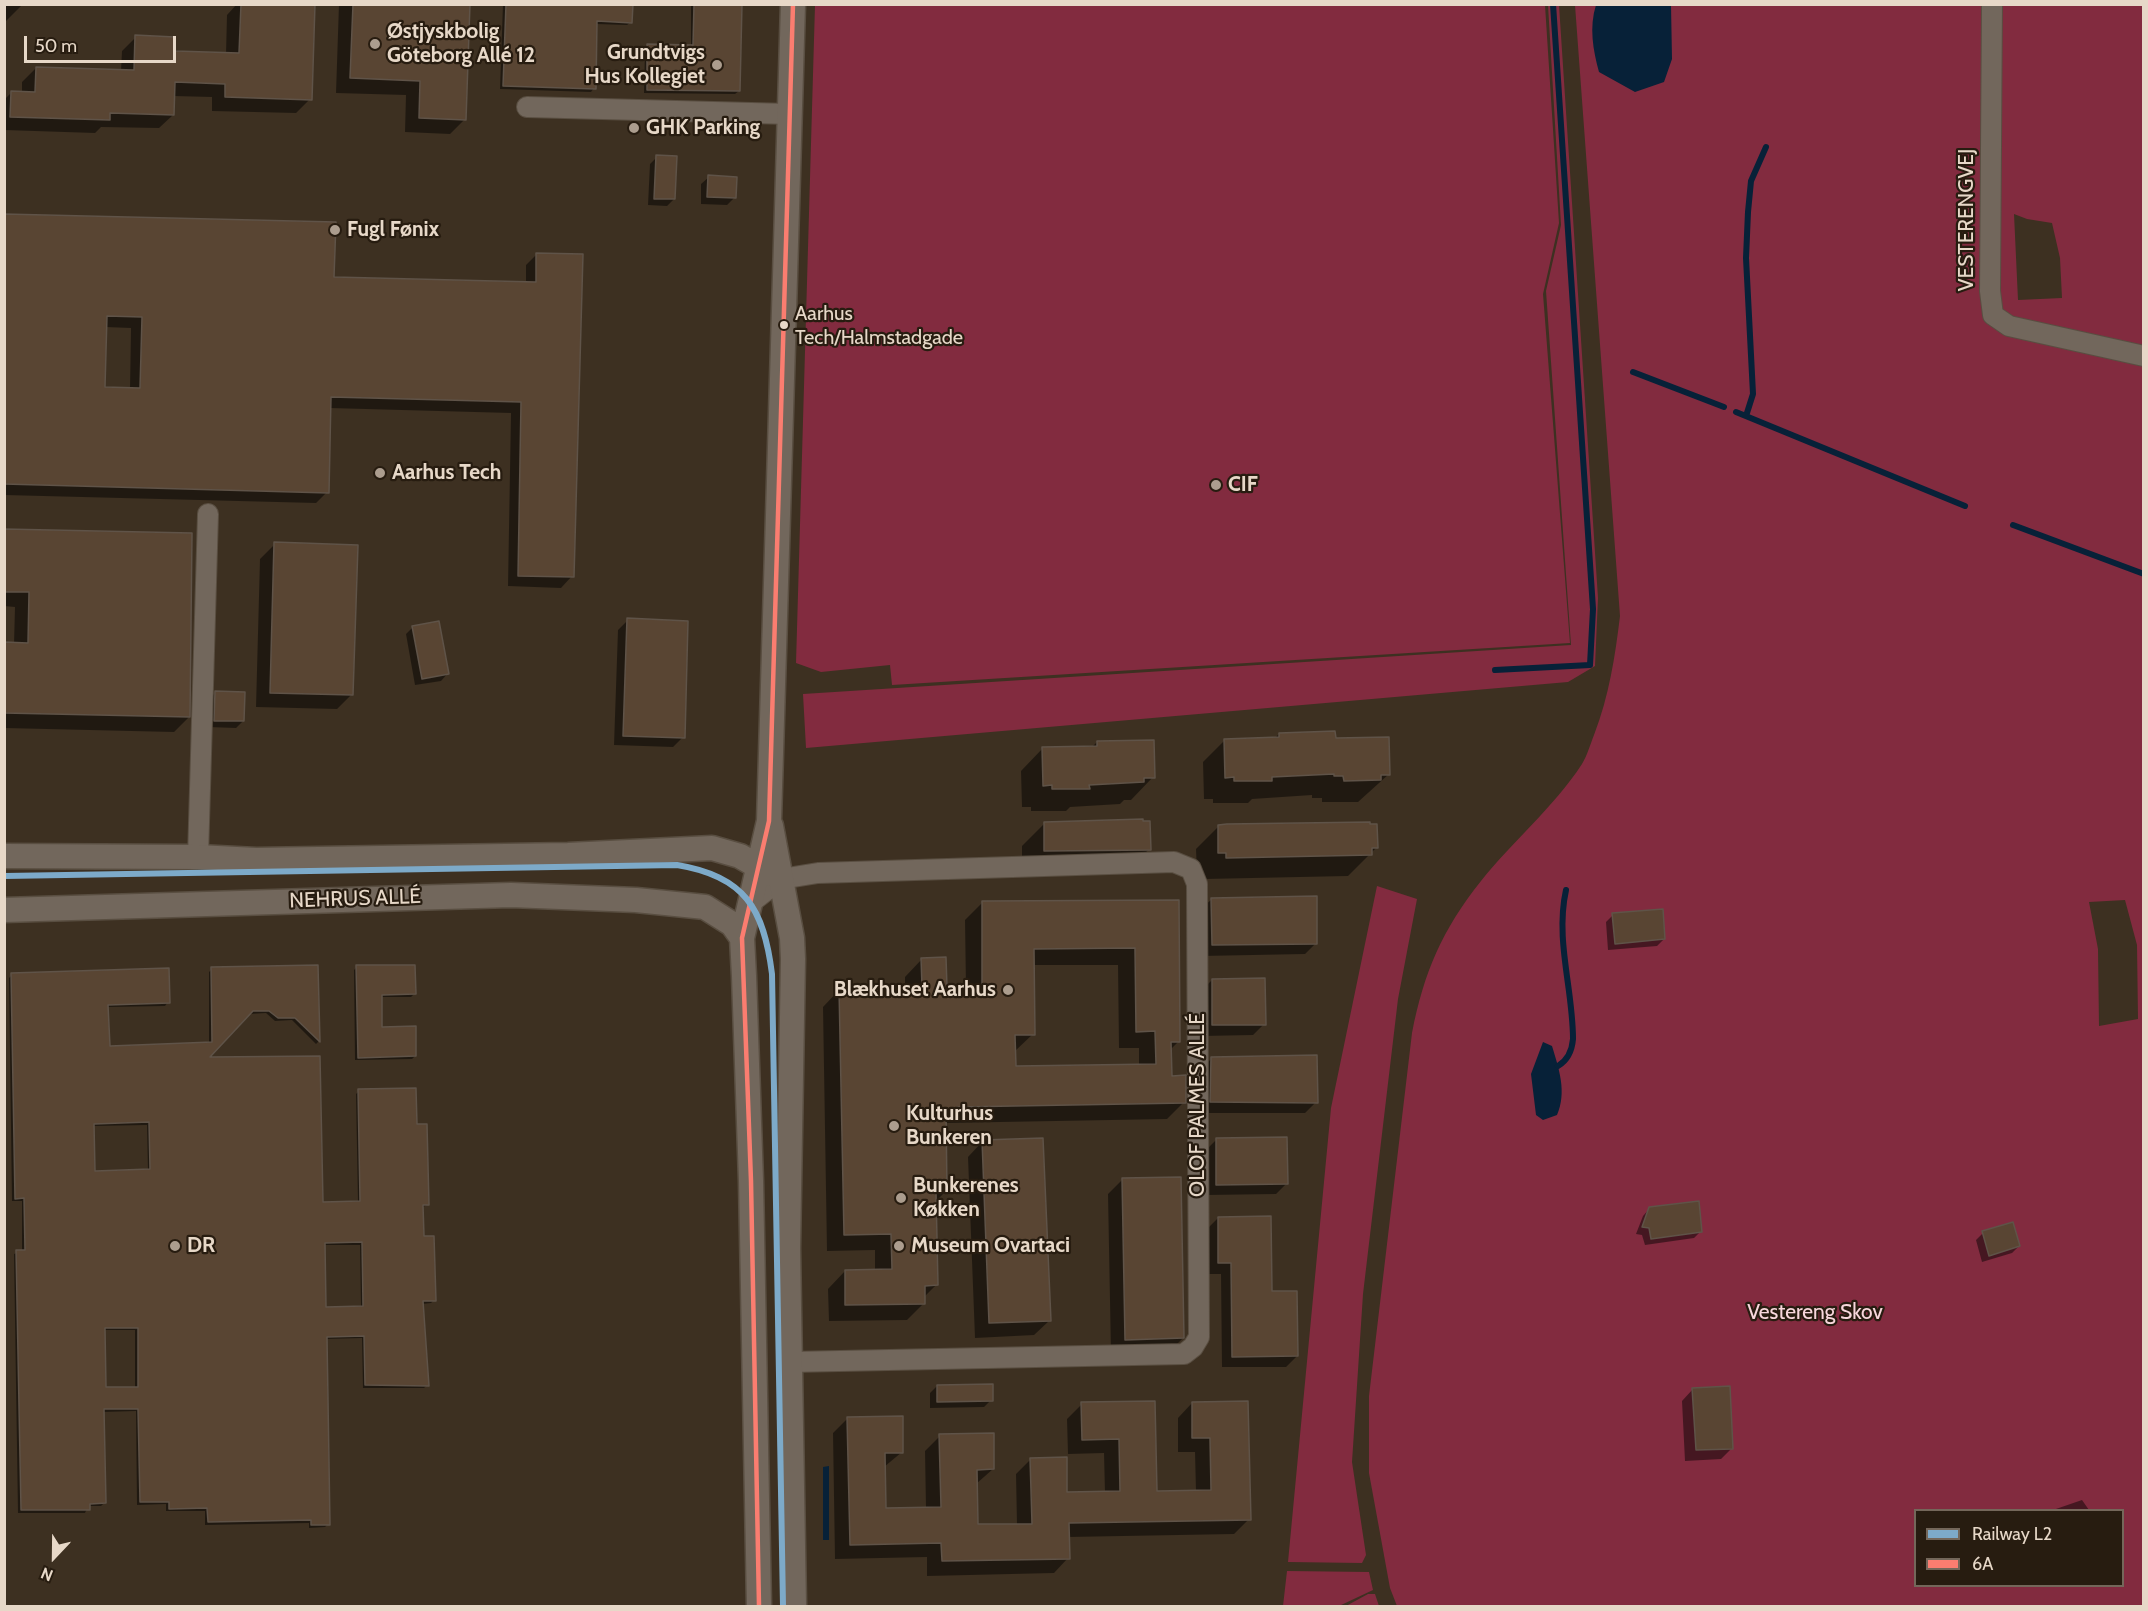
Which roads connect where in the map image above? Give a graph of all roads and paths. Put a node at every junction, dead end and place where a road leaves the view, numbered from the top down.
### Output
1 (793, 4) edge
2 (1992, 4) edge
3 (527, 107) dead end
4 (789, 114) junction
5 (2144, 356) edge
6 (208, 514) dead end
7 (769, 821) junction
8 (4, 856) edge
9 (198, 857) junction
10 (758, 868) junction
11 (781, 879) junction
12 (749, 904) junction
13 (4, 910) edge
14 (742, 938) junction
15 (790, 1362) junction
16 (759, 1606) edge
17 (794, 1606) edge

1 - 4 street
2 - 5 street, VESTERENGVEJ
3 - 4 street
4 - 7 street
6 - 9 street
7 - 10 street
7 - 11 street
8 - 9 street, NEHRUS ALLÉ
9 - 10 street, NEHRUS ALLÉ
10 - 11 street, NEHRUS ALLÉ
10 - 12 street
11 - 12 street
11 - 15 street
11 - 15 street, OLOF PALMES ALLÉ
12 - 14 street
13 - 14 street, NEHRUS ALLÉ
14 - 16 street
15 - 17 street

